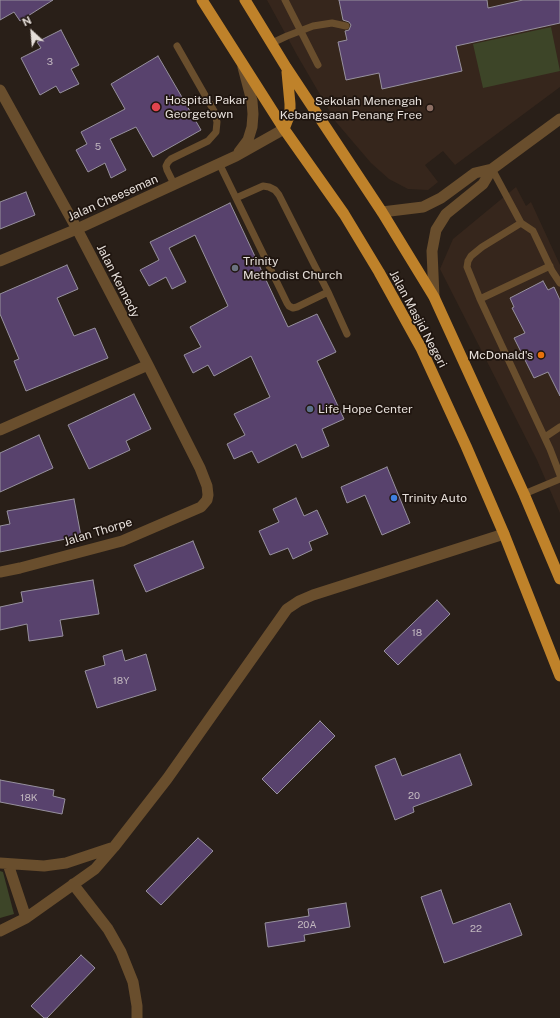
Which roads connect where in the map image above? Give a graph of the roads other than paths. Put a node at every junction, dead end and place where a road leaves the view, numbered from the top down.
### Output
1 (202, 0) edge
2 (246, 0) edge
3 (285, 0) edge
4 (346, 26) dead end
5 (301, 30) junction
6 (272, 43) junction
7 (177, 46) dead end
8 (242, 64) junction
9 (318, 65) dead end
10 (286, 67) junction
11 (0, 90) edge
12 (560, 120) edge
13 (284, 129) junction
14 (236, 156) junction
15 (219, 163) junction
16 (492, 169) junction
17 (174, 184) junction
18 (236, 198) junction
19 (382, 212) junction
20 (521, 223) junction
21 (77, 228) junction
22 (0, 262) edge
23 (550, 266) junction
24 (560, 283) edge
25 (328, 292) junction
26 (434, 297) junction
27 (480, 299) junction
28 (348, 334) dead end
29 (148, 365) junction
30 (560, 427) edge
31 (0, 430) edge
32 (544, 437) junction
33 (560, 475) edge
34 (560, 480) edge
35 (208, 486) joint
36 (524, 494) junction
37 (504, 534) junction
38 (0, 572) edge
39 (559, 573) edge
40 (560, 676) edge
41 (114, 848) junction
42 (4, 864) edge
43 (73, 884) junction
44 (26, 918) junction
45 (0, 931) edge
46 (138, 1018) edge

1 - 8 highway, Jalan Masjid Negeri
2 - 6 highway, Jalan Masjid Negeri
3 - 5 lane
4 - 5 lane
5 - 6 lane
5 - 9 lane
6 - 10 highway, Jalan Masjid Negeri
7 - 17 lane
8 - 13 highway, Jalan Masjid Negeri
8 - 14 street
10 - 13 highway
10 - 19 highway, Jalan Masjid Negeri
11 - 21 street, Jalan Kennedy
12 - 16 street
13 - 14 street, Jalan Cheeseman
13 - 37 highway, Jalan Masjid Negeri
14 - 15 street, Jalan Cheeseman
15 - 17 street, Jalan Cheeseman
15 - 18 lane
16 - 19 street
16 - 20 lane
16 - 26 street
17 - 21 street, Jalan Cheeseman
18 - 25 lane
18 - 25 lane
19 - 26 highway, Jalan Masjid Negeri
20 - 23 lane
20 - 27 lane
21 - 22 street, Jalan Cheeseman
21 - 29 street, Jalan Kennedy
23 - 24 lane
23 - 27 lane
25 - 28 lane
26 - 36 highway, Jalan Masjid Negeri
27 - 32 lane
29 - 31 street
29 - 35 street, Jalan Kennedy
30 - 32 lane
32 - 33 lane
34 - 36 lane
35 - 38 street, Jalan Thorpe
36 - 39 highway, Jalan Masjid Negeri
37 - 40 highway, Jalan Masjid Negeri
37 - 41 street
41 - 42 street
41 - 43 street
42 - 44 street
43 - 44 street
43 - 46 street
44 - 45 street

